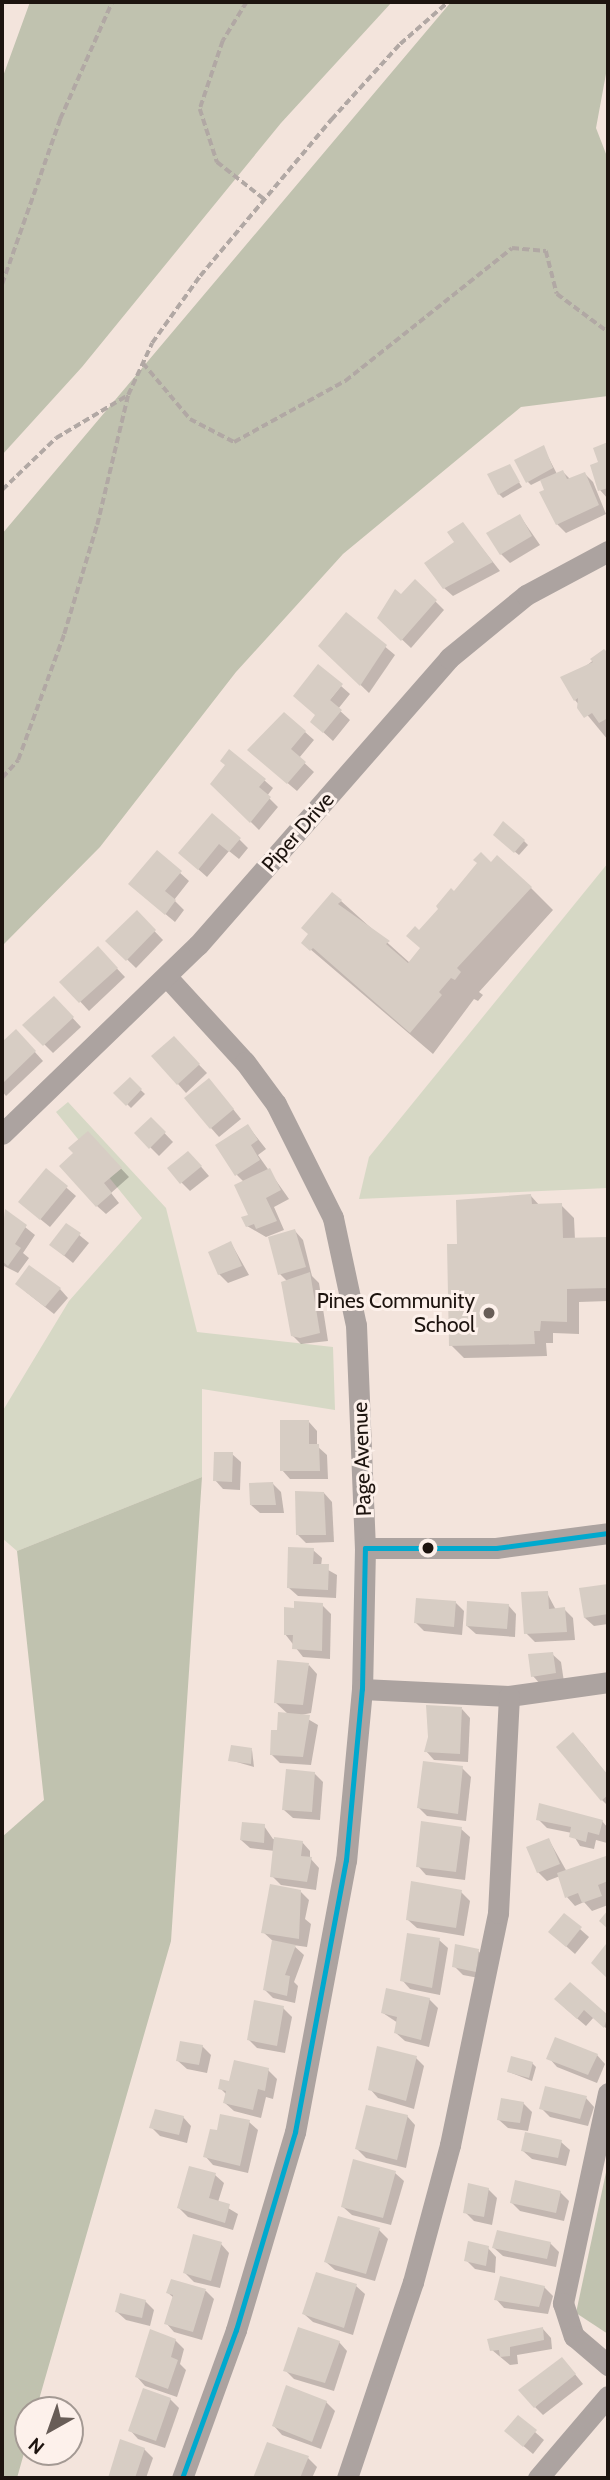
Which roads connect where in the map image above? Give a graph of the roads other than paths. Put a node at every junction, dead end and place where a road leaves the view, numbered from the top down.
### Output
1 (608, 551) edge
2 (167, 977) junction
3 (2, 1134) edge
4 (608, 1533) edge
5 (365, 1548) junction
6 (608, 1682) edge
7 (362, 1689) junction
8 (509, 1696) junction
9 (608, 2093) edge
10 (608, 2365) edge
11 (608, 2396) edge
12 (182, 2478) edge
13 (347, 2478) edge
14 (538, 2478) edge

1 - 2 street, Piper Drive
2 - 3 street, Piper Drive
2 - 5 street, Page Avenue
4 - 5 street
5 - 7 street, Page Avenue
6 - 8 street
7 - 8 street
7 - 12 street, Page Avenue
8 - 13 street
9 - 10 street
11 - 14 street

